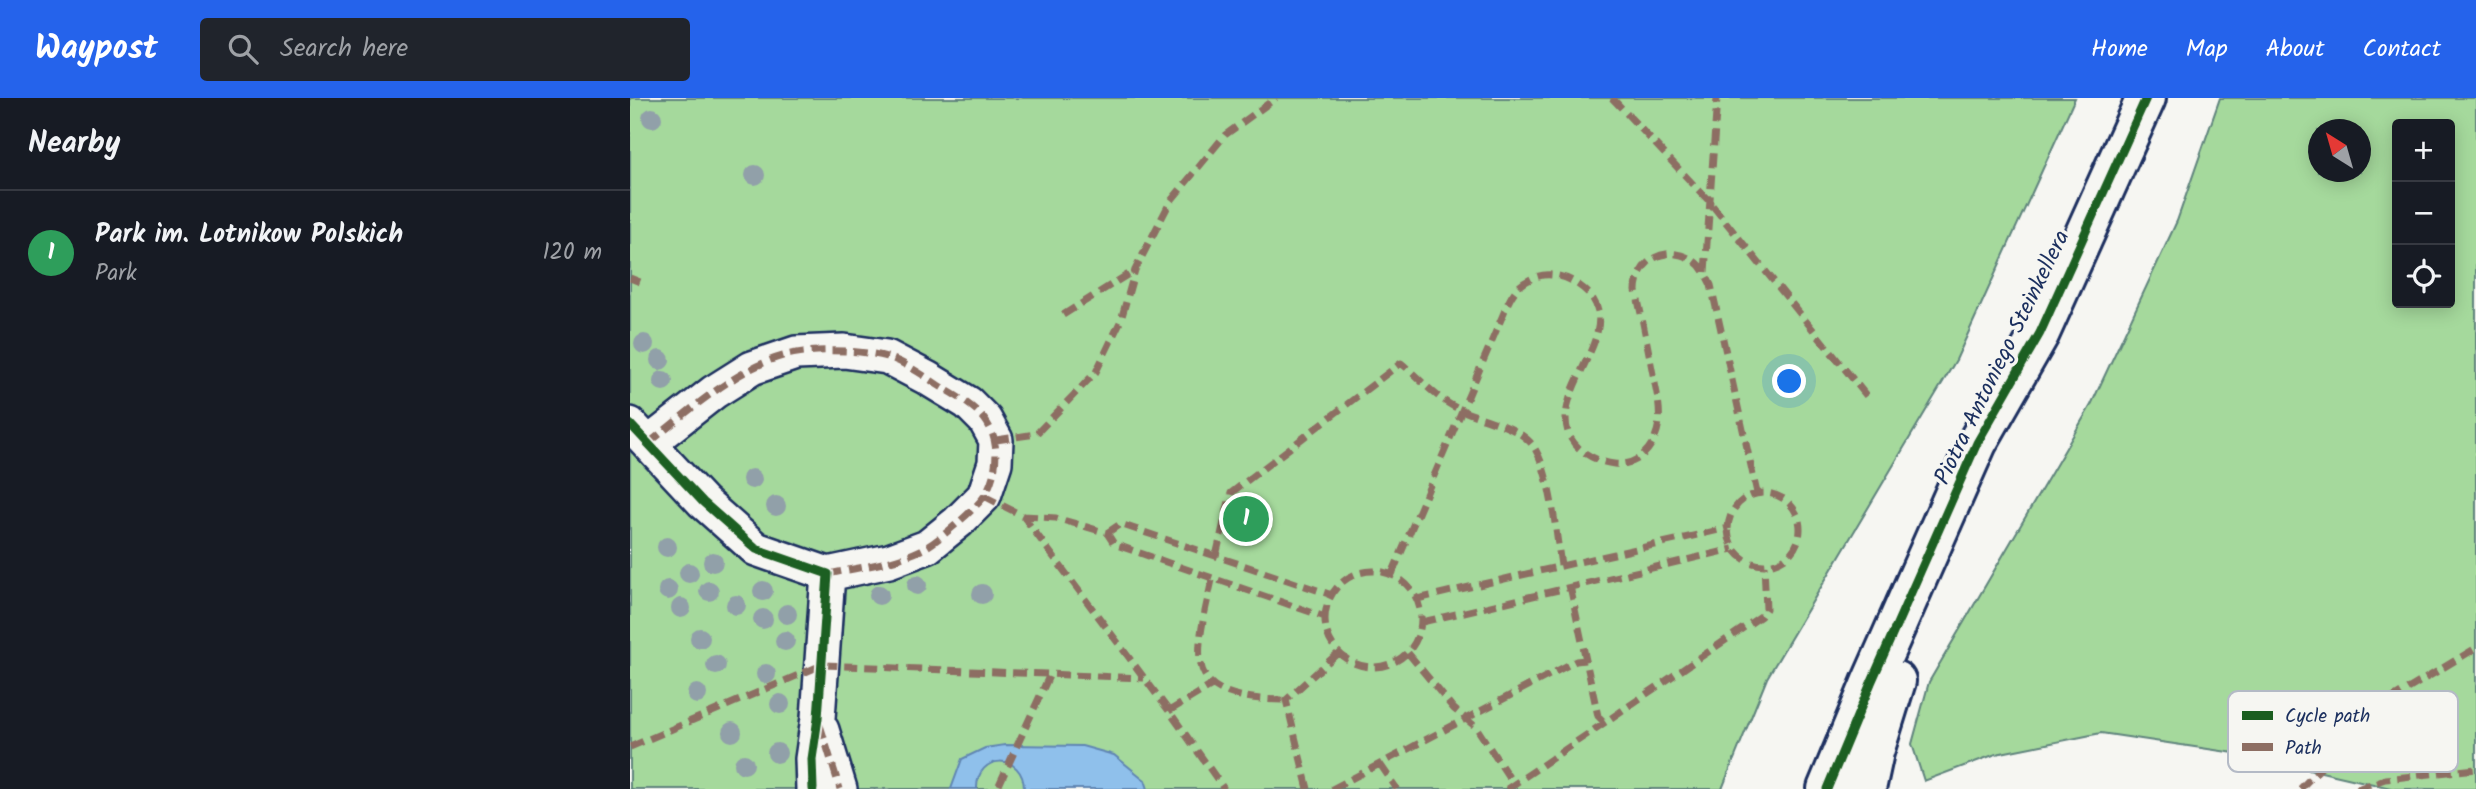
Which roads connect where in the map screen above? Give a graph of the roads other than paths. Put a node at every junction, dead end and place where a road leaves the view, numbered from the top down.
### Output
1 (2146, 98) edge
2 (2039, 333) junction
3 (639, 433) edge
4 (828, 574) junction
5 (818, 718) junction
6 (813, 789) edge
7 (840, 789) edge
8 (1827, 789) edge
9 (1866, 789) edge

1 - 2 street, Piotra Antoniego Steinkellera
2 - 8 street, Piotra Antoniego Steinkellera
2 - 9 street, Piotra Antoniego Steinkellera
3 - 4 street
3 - 4 street
4 - 5 street
5 - 6 street
5 - 7 street

